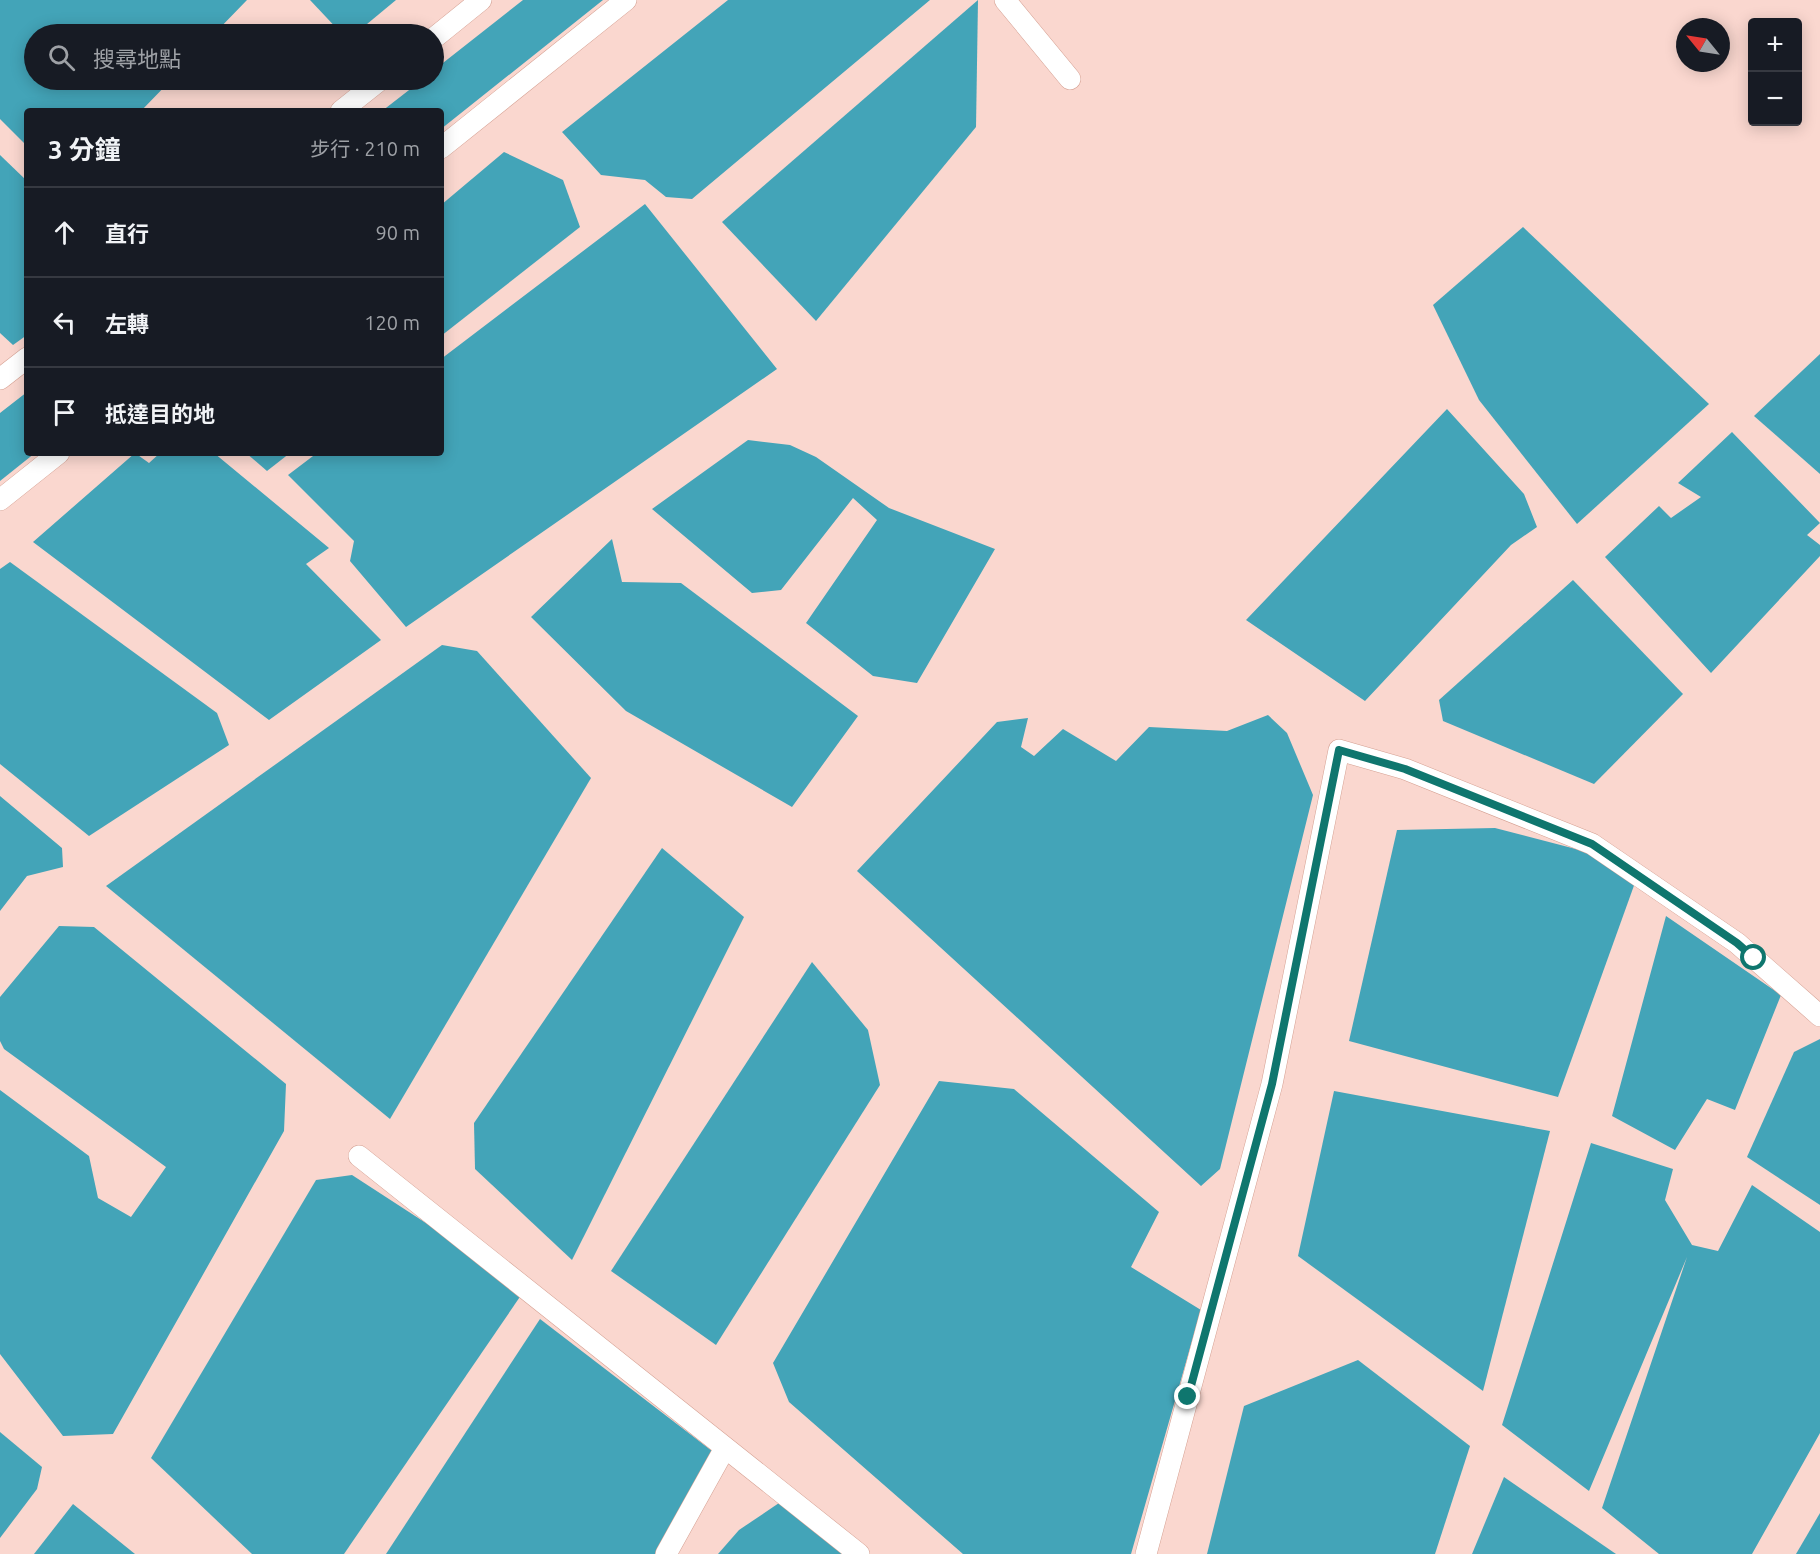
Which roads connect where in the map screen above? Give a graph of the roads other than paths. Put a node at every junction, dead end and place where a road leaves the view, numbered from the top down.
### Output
1 (481, 0) edge
2 (626, 0) edge
3 (1005, 0) edge
4 (444, 30) edge
5 (1071, 79) dead end
6 (368, 90) edge
7 (344, 108) edge
8 (444, 146) edge
9 (24, 360) edge
10 (0, 380) edge
11 (55, 456) edge
12 (0, 500) edge
13 (1820, 1016) edge
14 (359, 1156) dead end
15 (725, 1448) junction
16 (666, 1554) edge
17 (859, 1554) edge
18 (1146, 1554) edge

1 - 4 lane
2 - 8 lane
3 - 5 lane
6 - 7 lane
9 - 10 lane
11 - 12 lane
13 - 18 lane
14 - 15 lane
15 - 16 lane
15 - 17 lane

